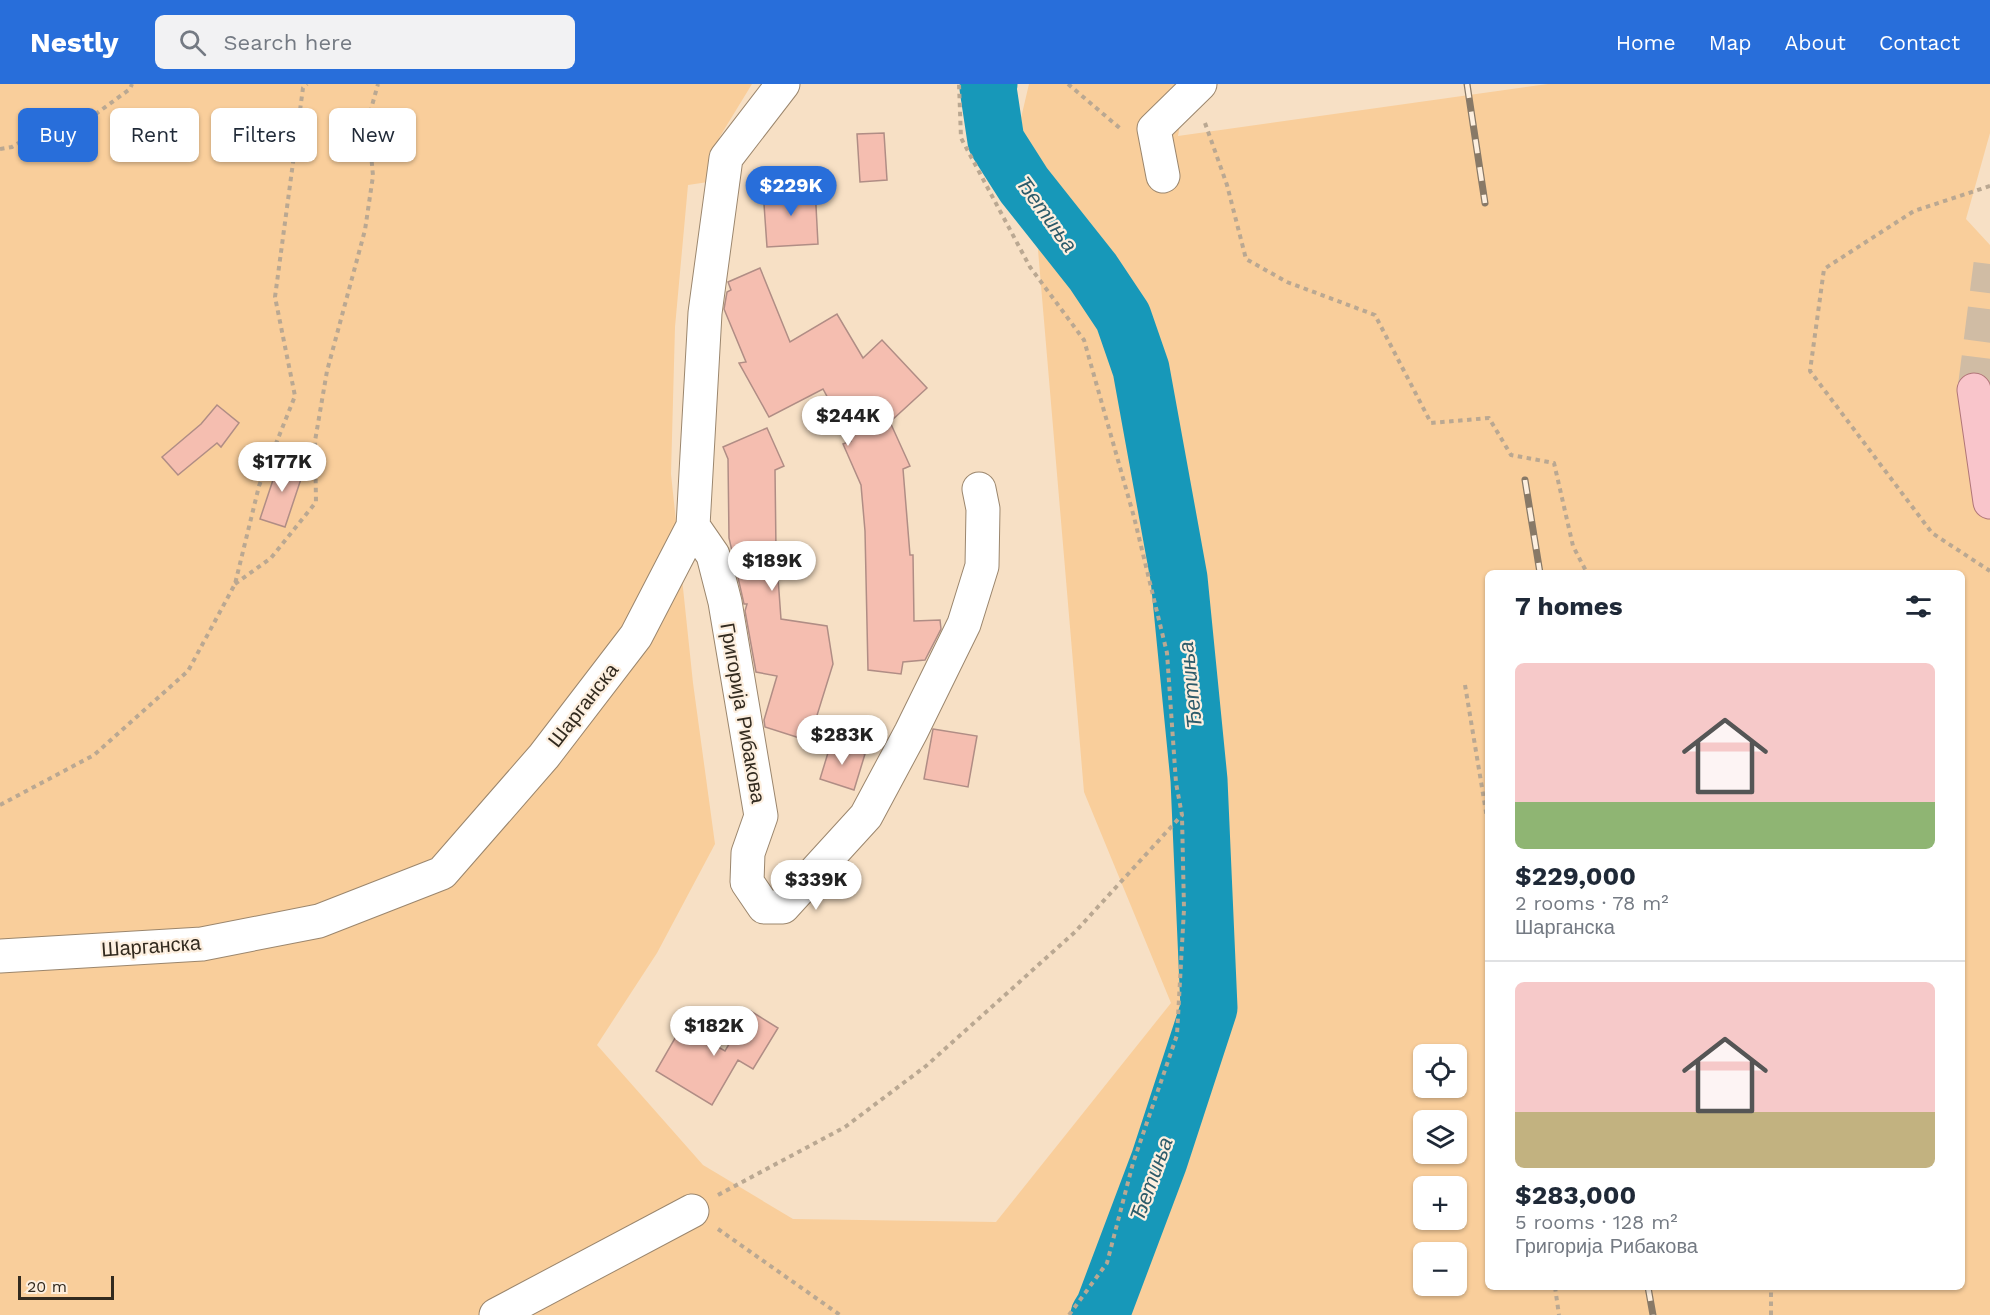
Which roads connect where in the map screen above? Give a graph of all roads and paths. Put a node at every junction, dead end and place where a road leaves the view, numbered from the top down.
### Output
1 (132, 84) edge
2 (307, 84) edge
3 (378, 84) edge
4 (783, 84) edge
5 (959, 84) edge
6 (302, 86) edge
7 (1197, 87) edge
8 (0, 149) edge
9 (1163, 176) dead end
10 (1990, 186) edge
11 (1974, 390) tunnel mouth
12 (979, 489) dead end
13 (1990, 502) edge
14 (693, 526) junction
15 (1585, 570) edge
16 (1990, 571) edge
17 (235, 584) junction
18 (1465, 685) dead end
19 (0, 805) edge
20 (1485, 806) edge
21 (1182, 815) junction
22 (0, 956) edge
23 (692, 1211) junction
24 (1556, 1290) edge
25 (1771, 1290) edge
26 (496, 1315) edge
27 (840, 1315) edge
28 (1069, 1315) edge
29 (1559, 1315) edge
30 (1771, 1315) edge

1 - 8 path
2 - 6 path
3 - 17 path
4 - 14 street, Шарганска
5 - 21 path
6 - 17 path
7 - 9 street
7 - 15 path
10 - 16 path
11 - 13 main road
12 - 14 street, Григорија Рибакова
14 - 22 street, Шарганска
17 - 19 path
18 - 20 path
21 - 23 path
21 - 28 path
23 - 26 street
23 - 27 path
24 - 29 path
25 - 30 path

